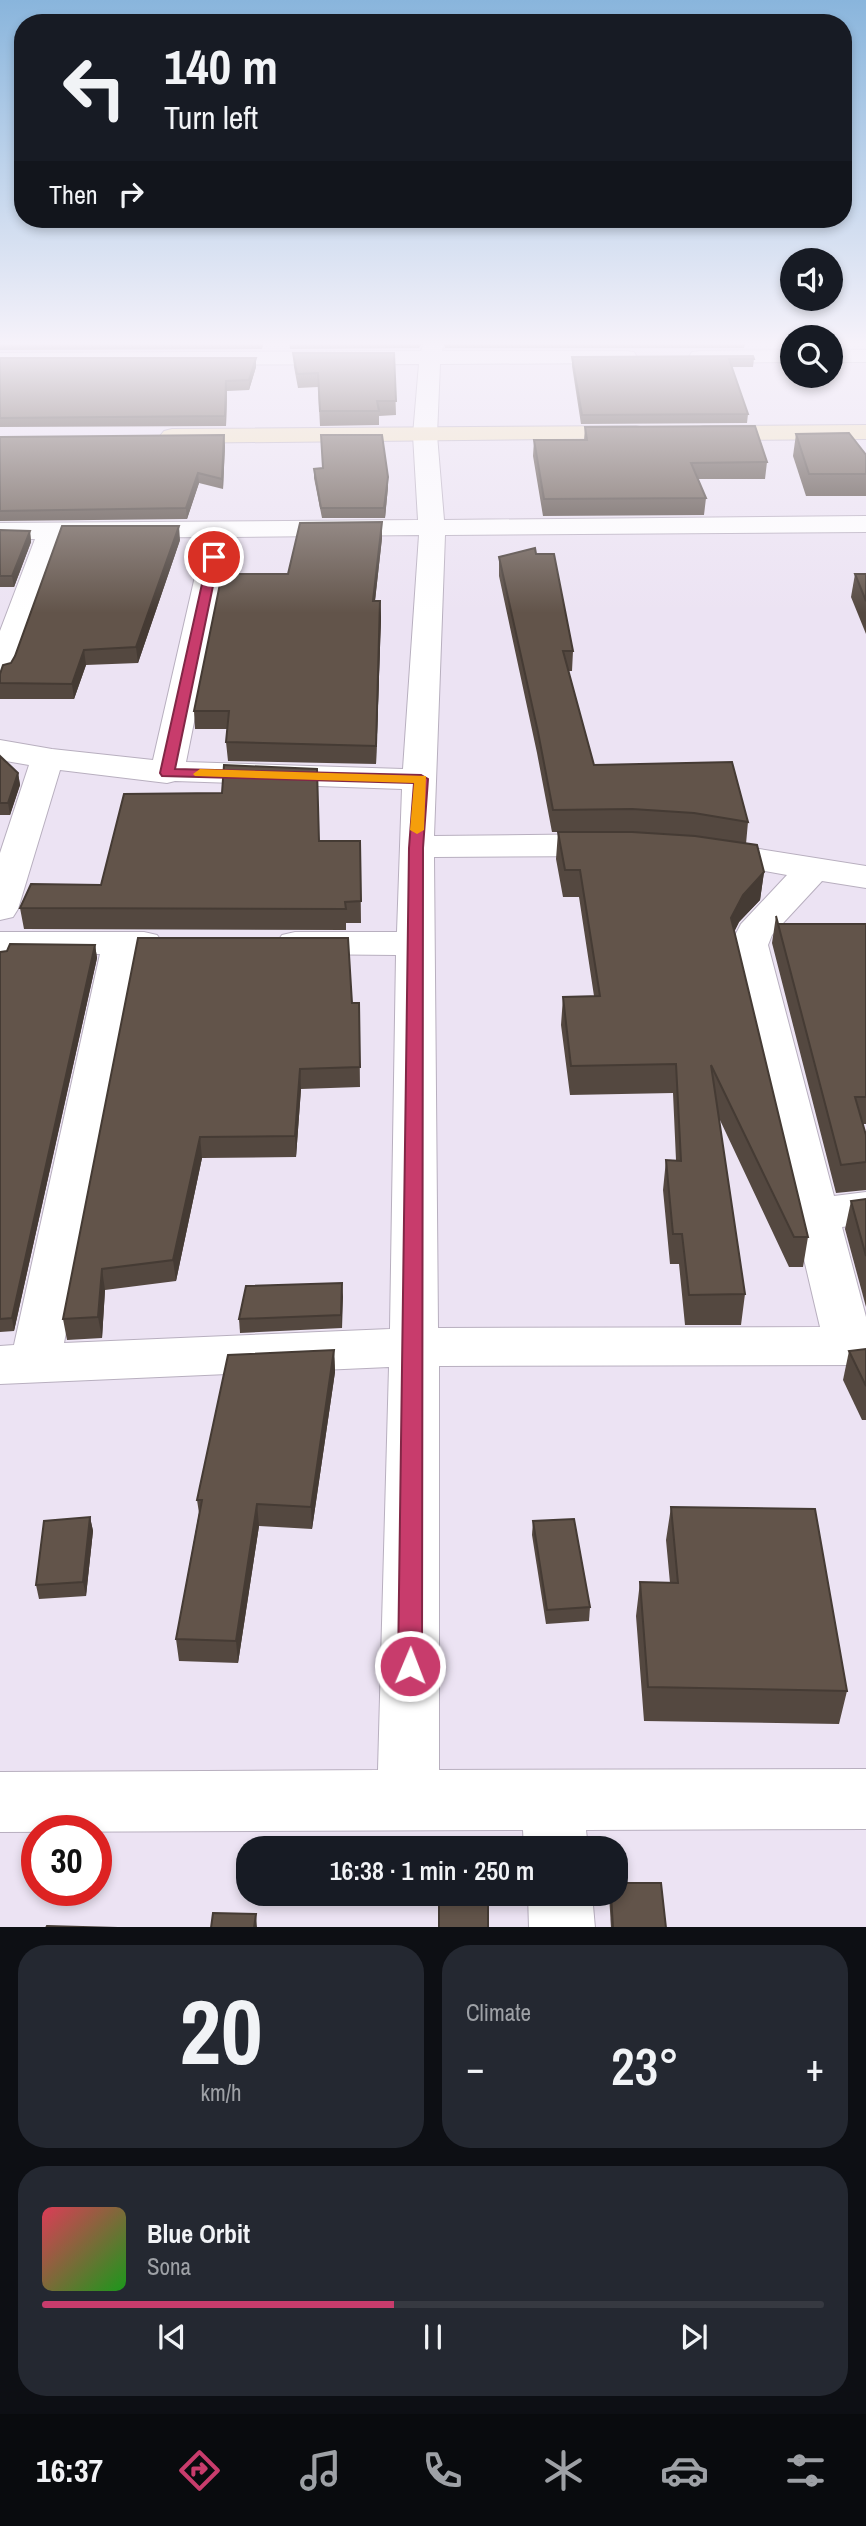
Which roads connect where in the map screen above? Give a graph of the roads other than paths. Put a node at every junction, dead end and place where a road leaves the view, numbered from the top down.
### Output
1 (659, 433) edge
2 (687, 433) edge
3 (700, 433) edge
4 (425, 435) junction
5 (151, 436) edge
6 (866, 524) edge
7 (432, 529) junction
8 (219, 530) junction
9 (0, 531) edge
10 (51, 531) junction
11 (0, 671) edge
12 (0, 750) edge
13 (47, 759) junction
14 (167, 773) junction
15 (421, 779) junction
16 (643, 846) edge
17 (416, 848) junction
18 (680, 848) edge
19 (813, 869) junction
20 (866, 877) edge
21 (0, 909) edge
22 (0, 943) edge
23 (121, 943) junction
24 (174, 943) edge
25 (255, 943) edge
26 (416, 944) junction
27 (866, 1208) edge
28 (816, 1214) junction
29 (858, 1346) edge
30 (414, 1347) junction
31 (18, 1365) edge
32 (408, 1798) junction
33 (866, 1799) edge
34 (0, 1802) edge
35 (554, 1823) edge
36 (560, 1906) edge
37 (562, 1927) edge

1 - 4 street
2 - 3 street
4 - 5 street
4 - 7 street
6 - 7 street
7 - 8 street
7 - 15 street
8 - 10 street
8 - 14 street
9 - 10 street
10 - 11 street
12 - 13 street
13 - 14 street
13 - 21 street
14 - 15 street
15 - 17 street
16 - 17 street
17 - 26 street
18 - 19 street
19 - 20 street
19 - 28 street
22 - 23 street
23 - 24 street
23 - 31 street
25 - 26 street
26 - 30 street
27 - 28 street
28 - 29 street
29 - 30 street
30 - 31 street
30 - 32 street
32 - 34 street
32 - 35 street
33 - 35 street
36 - 37 street

